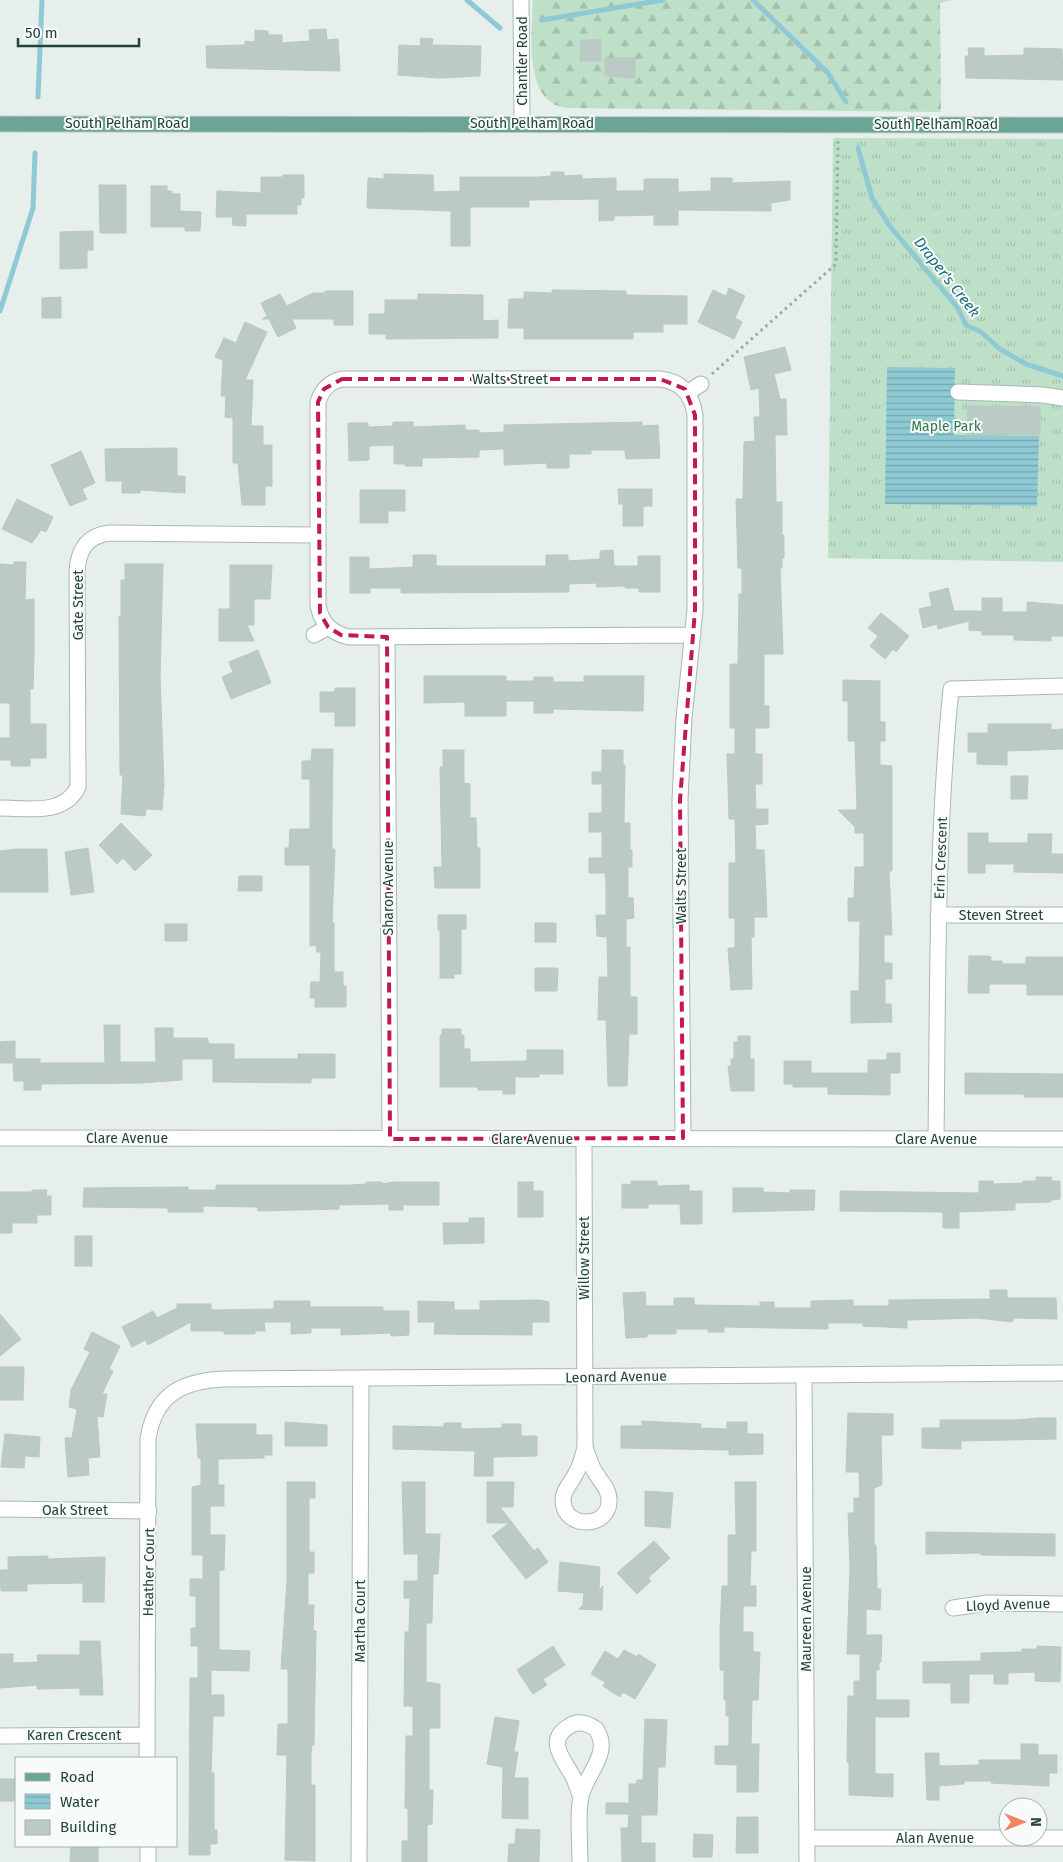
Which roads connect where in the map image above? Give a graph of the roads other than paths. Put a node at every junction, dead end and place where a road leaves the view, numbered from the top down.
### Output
1 (522, 0) edge
2 (522, 123) junction
3 (0, 124) edge
4 (1063, 125) edge
5 (701, 384) road end
6 (958, 392) dead end
7 (688, 393) junction
8 (1063, 398) edge
9 (318, 535) junction
10 (328, 627) junction
11 (314, 635) dead end
12 (693, 635) junction
13 (387, 637) junction
14 (1063, 686) edge
15 (0, 808) edge
16 (938, 914) junction
17 (1063, 915) edge
18 (0, 1138) edge
19 (683, 1138) junction
20 (936, 1138) junction
21 (390, 1139) junction
22 (584, 1139) junction
23 (1063, 1139) edge
24 (1063, 1373) edge
25 (804, 1375) junction
26 (585, 1378) junction
27 (361, 1379) junction
28 (173, 1393) joint
29 (585, 1447) junction
30 (0, 1510) edge
31 (149, 1511) junction
32 (1063, 1604) edge
33 (954, 1608) dead end
34 (147, 1735) junction
35 (0, 1736) edge
36 (147, 1757) edge
37 (581, 1798) junction
38 (807, 1838) junction
39 (1063, 1838) edge
40 (148, 1847) edge
41 (148, 1862) edge
42 (359, 1862) edge
43 (580, 1862) edge
44 (807, 1862) edge

1 - 2 street, Chantler Road
2 - 3 main road, South Pelham Road
2 - 4 main road, South Pelham Road
5 - 7 street
6 - 8 street
7 - 9 street, Walts Street
7 - 12 street, Walts Street
9 - 10 street, Walts Street
9 - 15 street, Gate Street
10 - 11 street
10 - 13 street
12 - 13 street
12 - 19 street, Walts Street
13 - 21 street, Sharon Avenue
14 - 16 street, Erin Crescent
16 - 17 street, Steven Street
16 - 20 street, Erin Crescent
18 - 21 street, Clare Avenue
19 - 20 street, Clare Avenue
19 - 22 street, Clare Avenue
20 - 23 street, Clare Avenue
21 - 22 street, Clare Avenue
22 - 26 street, Willow Street
24 - 25 street, Leonard Avenue
25 - 26 street, Leonard Avenue
25 - 38 street, Maureen Avenue
26 - 27 street, Leonard Avenue
26 - 29 street, Willow Street
27 - 28 street, Leonard Avenue
27 - 42 street, Martha Court
28 - 31 street, Heather Court
29 - 29 street
30 - 31 street, Oak Street
31 - 34 street, Heather Court
32 - 33 street, Lloyd Avenue
34 - 35 street, Karen Crescent
34 - 36 street, Heather Court
37 - 37 street
37 - 43 street
38 - 39 street, Alan Avenue
38 - 44 street, Maureen Avenue
40 - 41 street

